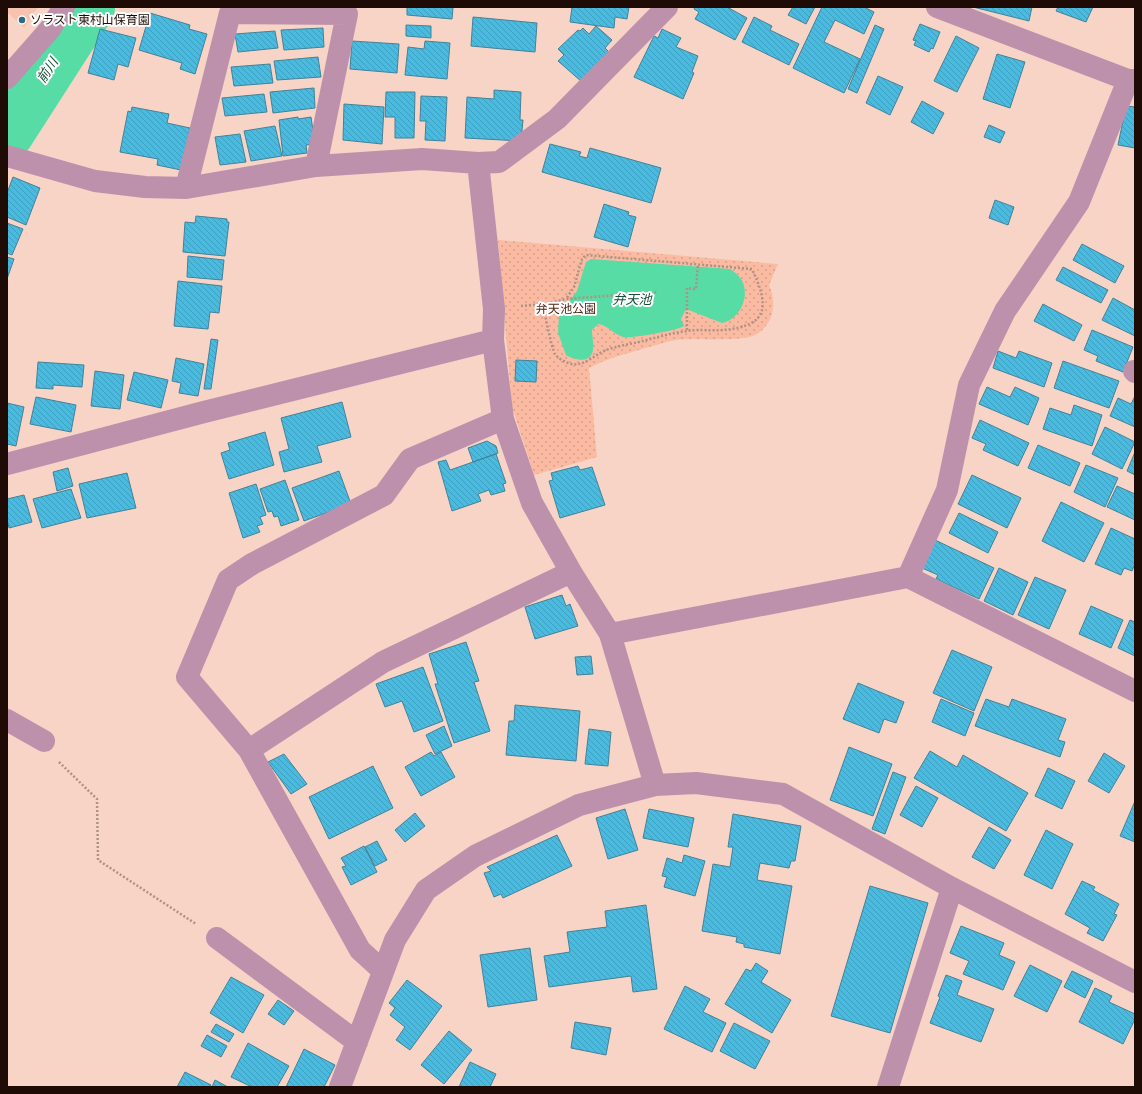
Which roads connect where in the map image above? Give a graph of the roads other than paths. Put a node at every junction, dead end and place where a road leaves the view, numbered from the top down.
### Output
1 (64, 7) edge
2 (667, 7) edge
3 (937, 7) edge
4 (7, 78) edge
5 (1131, 80) edge
6 (8, 159) edge
7 (478, 164) junction
8 (316, 166) junction
9 (186, 188) junction
10 (493, 340) junction
11 (503, 419) junction
12 (7, 464) edge
13 (571, 572) junction
14 (908, 577) junction
15 (610, 634) junction
16 (1135, 692) edge
17 (7, 720) edge
18 (44, 741) road end
19 (249, 750) junction
20 (656, 785) junction
21 (952, 888) junction
22 (216, 938) road end
23 (383, 971) junction
24 (1135, 982) edge
25 (357, 1042) junction
26 (340, 1087) edge
27 (888, 1087) edge

1 - 4 street
2 - 7 street
3 - 5 street
5 - 14 street
6 - 9 street
7 - 8 street
7 - 10 street
8 - 9 street
8 - 9 street
10 - 11 street
10 - 12 street
11 - 13 street
11 - 19 street
13 - 15 street
13 - 19 street
14 - 15 street
14 - 16 street
15 - 20 street
17 - 18 street
19 - 23 street
20 - 21 street
20 - 23 street
21 - 24 street
21 - 27 street
22 - 25 street
23 - 25 street
25 - 26 street

